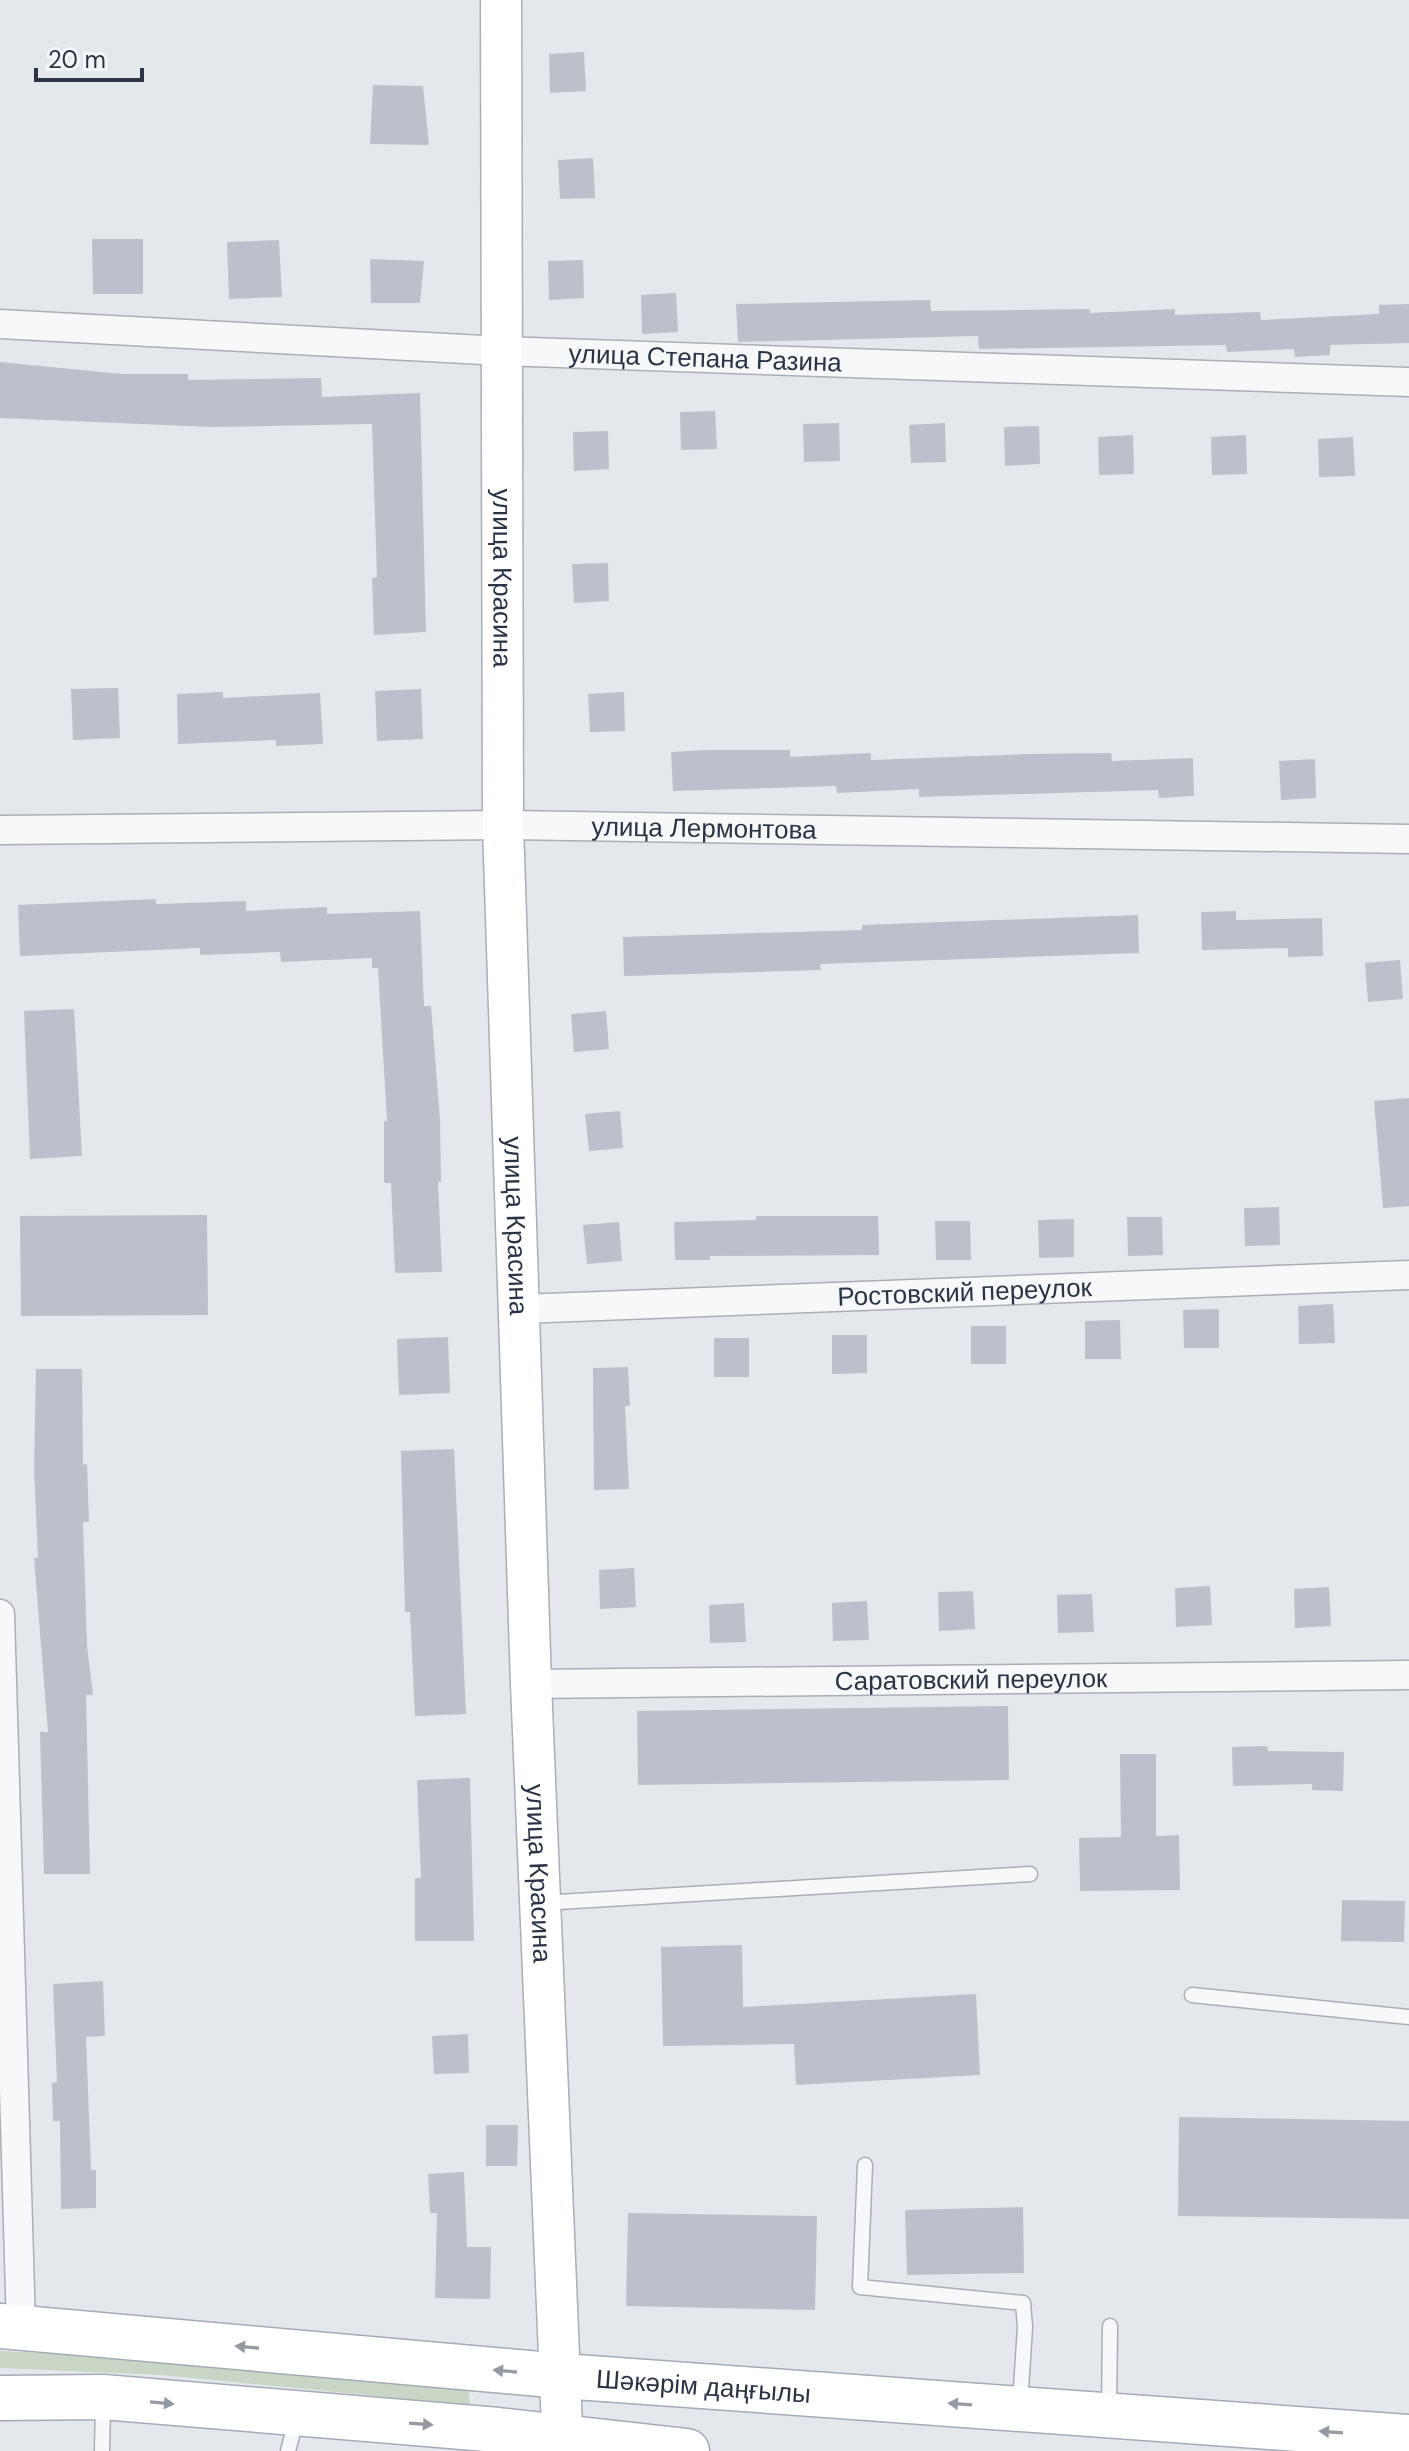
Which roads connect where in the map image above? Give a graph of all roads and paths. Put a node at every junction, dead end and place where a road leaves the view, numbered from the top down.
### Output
1 (501, 0) edge
2 (0, 324) edge
3 (502, 351) junction
4 (1409, 382) edge
5 (503, 825) junction
6 (0, 830) edge
7 (1409, 839) edge
8 (1409, 1275) edge
9 (521, 1309) junction
10 (0, 1614) edge
11 (1409, 1675) edge
12 (531, 1684) junction
13 (1030, 1874) dead end
14 (541, 1903) junction
15 (1192, 1995) dead end
16 (1409, 2017) edge
17 (865, 2165) dead end
18 (10, 2326) edge
19 (1110, 2326) dead end
20 (562, 2376) junction
21 (103, 2397) junction
22 (0, 2398) edge
23 (1019, 2409) junction
24 (1109, 2416) junction
25 (293, 2433) edge
26 (1409, 2437) edge
27 (563, 2445) edge
28 (102, 2451) edge
29 (687, 2451) edge

1 - 3 street, улица Красина
2 - 3 street, улица Степана Разина
3 - 4 street, улица Степана Разина
3 - 5 street, улица Красина
5 - 6 street, улица Лермонтова
5 - 7 street, улица Лермонтова
5 - 9 street, улица Красина
8 - 9 street, Ростовский переулок
9 - 12 street, улица Красина
10 - 18 street
11 - 12 street, Саратовский переулок
12 - 14 street, улица Красина
13 - 14 lane
14 - 20 street, улица Красина
15 - 16 lane
17 - 23 lane
20 -> 18 main road, Шәкәрім даңғылы
19 - 24 lane
23 -> 20 main road, Шәкәрім даңғылы
20 - 27 street, улица Красина
21 - 22 main road
21 -> 25 main road
21 - 28 lane
23 - 24 main road, Шәкәрім даңғылы
26 -> 24 main road, Шәкәрім даңғылы
25 -> 27 main road
27 - 29 main road

